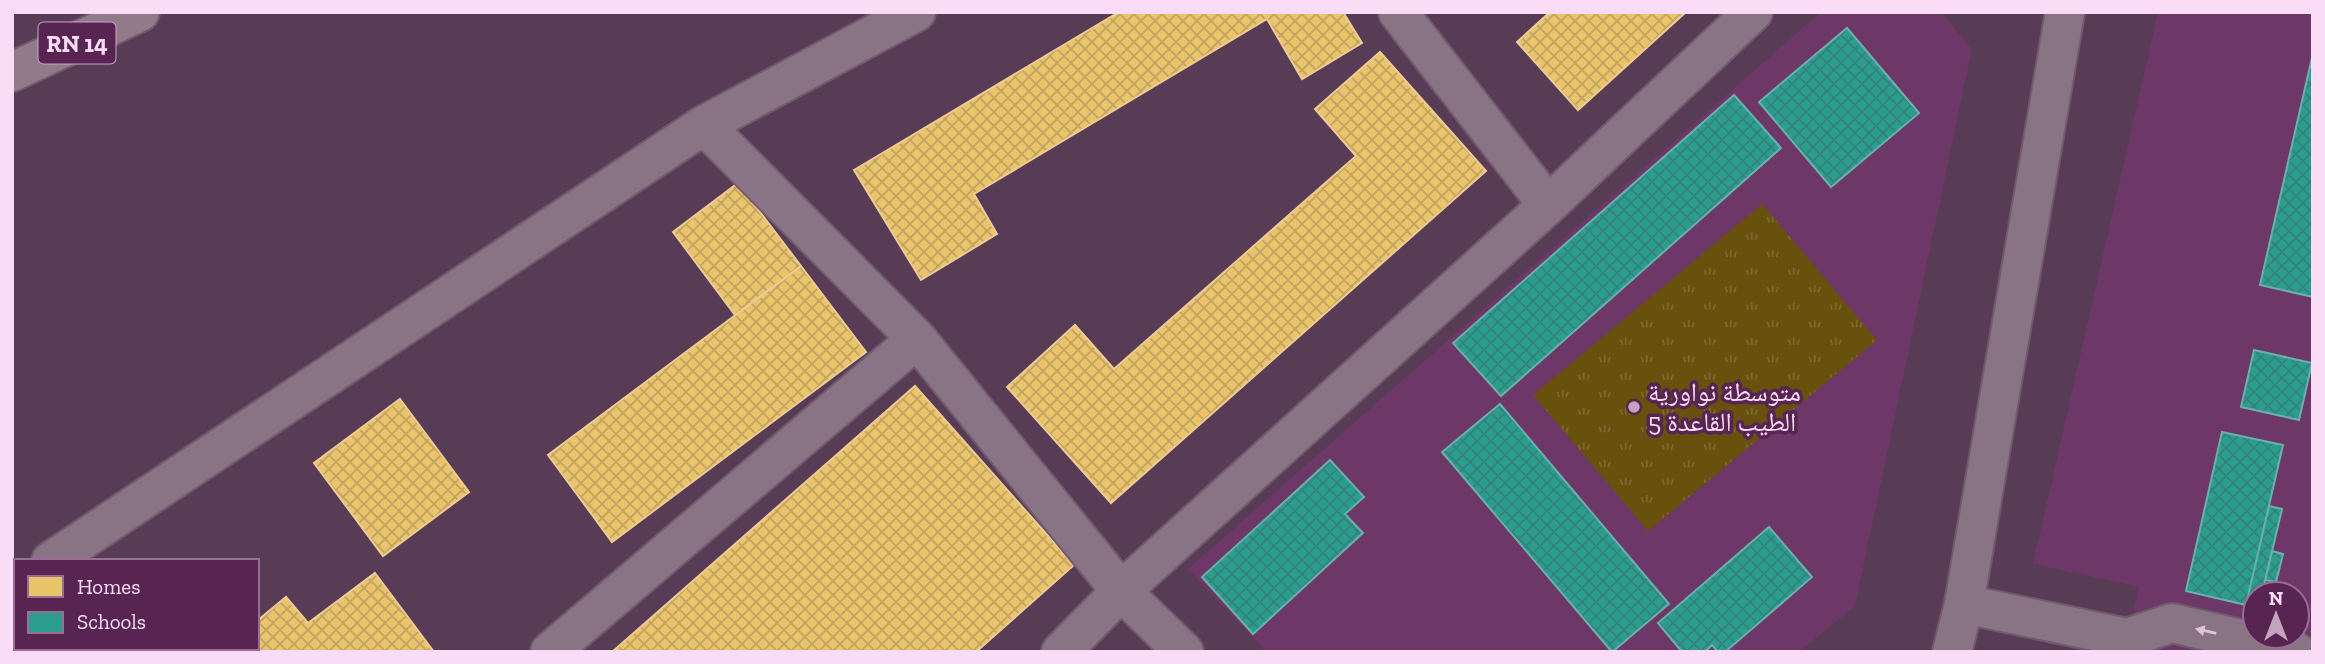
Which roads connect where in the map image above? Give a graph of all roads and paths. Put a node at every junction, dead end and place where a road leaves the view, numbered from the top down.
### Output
1 (140, 12) edge
2 (916, 12) edge
3 (1398, 12) edge
4 (1753, 12) edge
5 (2065, 12) edge
6 (12, 72) edge
7 (704, 125) junction
8 (1548, 205) junction
9 (916, 339) junction
10 (54, 559) edge
11 (1121, 591) junction
12 (1964, 604) junction
13 (550, 652) edge
14 (1061, 652) edge
15 (1184, 652) edge
16 (1952, 652) edge
17 (2296, 652) edge

1 - 6 highway, RN 14
2 - 7 street
3 - 8 street
4 - 8 street
5 - 12 street
7 - 9 street
7 - 10 street
8 - 11 street
9 - 11 street
9 - 13 street
11 - 14 street
11 - 15 street
12 - 16 street
17 -> 12 street

